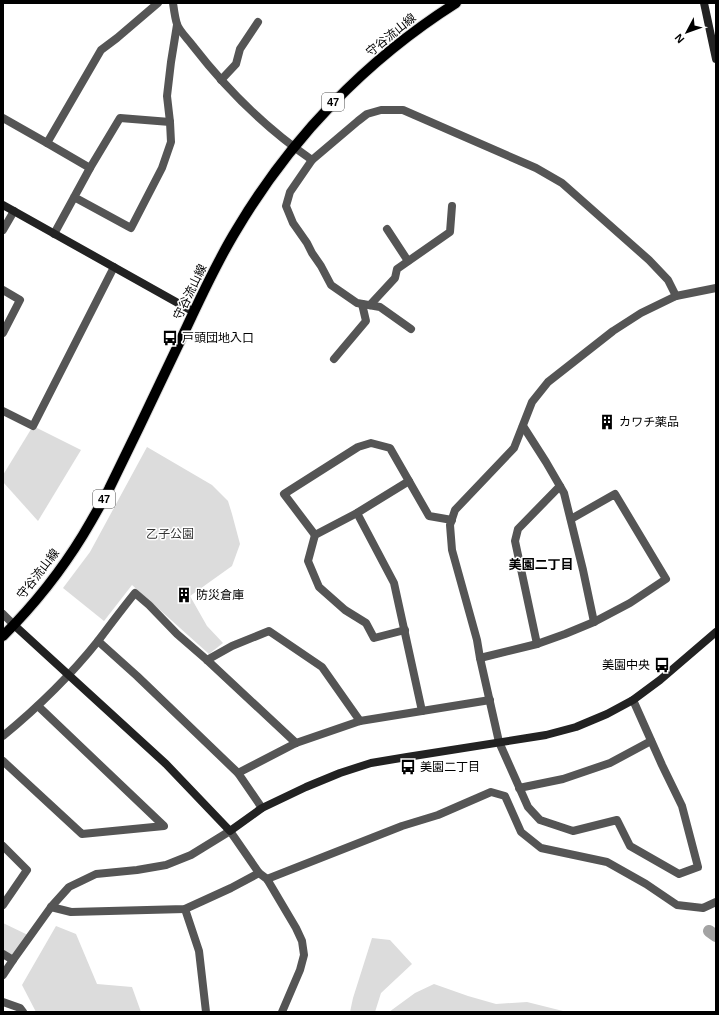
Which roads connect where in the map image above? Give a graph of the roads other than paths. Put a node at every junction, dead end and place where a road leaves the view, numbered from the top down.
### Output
1 (158, 3) edge
2 (173, 3) edge
3 (456, 3) edge
4 (704, 3) edge
5 (258, 22) dead end
6 (177, 25) junction
7 (716, 59) edge
8 (221, 80) junction
9 (3, 118) edge
10 (170, 122) junction
11 (47, 143) junction
12 (294, 148) junction
13 (312, 160) junction
14 (90, 168) junction
15 (74, 197) junction
16 (3, 205) edge
17 (452, 206) dead end
18 (14, 211) junction
19 (387, 229) dead end
20 (3, 230) edge
21 (54, 234) junction
22 (408, 261) junction
23 (114, 267) junction
24 (716, 288) edge
25 (3, 290) edge
26 (676, 296) junction
27 (366, 305) junction
28 (194, 312) junction
29 (411, 329) dead end
30 (3, 333) edge
31 (334, 360) dead end
32 (3, 411) edge
33 (523, 426) junction
34 (409, 481) junction
35 (560, 486) junction
36 (357, 513) junction
37 (571, 519) junction
38 (452, 520) junction
39 (315, 535) junction
40 (3, 614) edge
41 (594, 622) junction
42 (14, 625) junction
43 (405, 630) junction
44 (716, 632) edge
45 (3, 636) edge
46 (98, 641) junction
47 (537, 644) junction
48 (480, 658) junction
49 (207, 660) junction
50 (69, 675) junction
51 (490, 700) junction
52 (632, 700) junction
53 (38, 706) junction
54 (422, 711) junction
55 (360, 721) junction
56 (3, 736) edge
57 (651, 741) junction
58 (296, 742) junction
59 (499, 742) junction
60 (3, 761) edge
61 (238, 773) junction
62 (519, 788) junction
63 (262, 808) junction
64 (230, 830) junction
65 (3, 846) edge
66 (258, 873) junction
67 (267, 879) junction
68 (716, 902) edge
69 (3, 905) edge
70 (51, 907) junction
71 (185, 909) junction
72 (3, 954) edge
73 (13, 960) junction
74 (3, 975) edge
75 (3, 1002) edge
76 (23, 1012) edge
77 (206, 1012) edge
78 (282, 1012) edge

1 - 11 street
2 - 6 street
3 - 12 main road, 守谷流山線 / 47
4 - 7 street
5 - 8 street
6 - 8 street
6 - 10 street
8 - 12 street
9 - 11 street
10 - 14 street
10 - 15 street
11 - 14 street
12 - 13 street
12 - 28 main road, 守谷流山線 / 47
13 - 26 street
13 - 27 street
14 - 15 street
15 - 21 street
16 - 18 street
17 - 22 street
18 - 20 street
18 - 21 street
19 - 22 street
21 - 23 street
22 - 27 street
23 - 28 street
23 - 32 street
24 - 26 street
25 - 30 street
26 - 33 street
27 - 29 street
27 - 31 street
28 - 42 main road, 守谷流山線 / 47
33 - 35 street
33 - 38 street
34 - 36 street
34 - 38 street
34 - 39 street
35 - 37 street
35 - 47 street
36 - 39 street
36 - 43 street
37 - 41 street
37 - 41 street
38 - 48 street
39 - 43 street
40 - 42 street
41 - 47 street
42 - 45 main road, 守谷流山線 / 47
42 - 50 street
43 - 54 street
44 - 52 street
46 - 49 street
46 - 50 street
46 - 61 street
47 - 48 street
48 - 51 street
49 - 55 street
49 - 58 street
50 - 53 street
50 - 64 street
51 - 54 street
51 - 59 street
52 - 57 street
52 - 59 street
53 - 56 street
53 - 60 street
54 - 55 street
55 - 58 street
57 - 62 street
57 - 62 street
58 - 61 street
59 - 62 street
59 - 63 street
61 - 63 street
63 - 64 street
64 - 66 street
64 - 70 street
65 - 69 street
66 - 67 street
66 - 71 street
67 - 68 street
67 - 78 street
70 - 71 street
70 - 73 street
71 - 77 street
72 - 73 street
73 - 74 street
75 - 76 street

